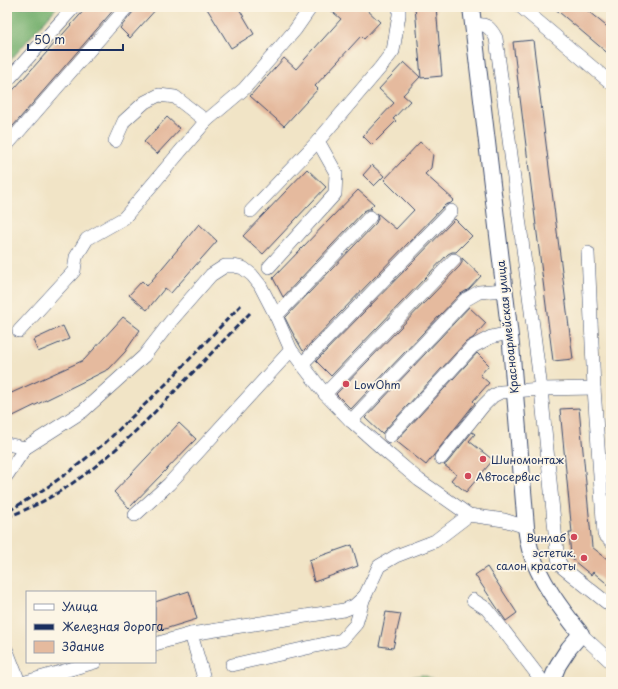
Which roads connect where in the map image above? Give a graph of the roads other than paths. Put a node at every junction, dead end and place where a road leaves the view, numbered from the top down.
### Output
1 (74, 7) edge
2 (127, 7) edge
3 (311, 7) edge
4 (399, 7) edge
5 (471, 7) edge
6 (522, 7) edge
7 (473, 25) junction
8 (7, 81) edge
9 (611, 83) edge
10 (206, 121) junction
11 (115, 141) dead end
12 (318, 141) junction
13 (7, 144) edge
14 (451, 211) dead end
15 (251, 212) dead end
16 (370, 217) dead end
17 (588, 253) dead end
18 (454, 260) dead end
19 (269, 267) dead end
20 (504, 290) junction
21 (276, 316) junction
22 (19, 331) dead end
23 (509, 333) junction
24 (291, 350) junction
25 (302, 364) junction
26 (594, 388) junction
27 (541, 389) junction
28 (514, 391) junction
29 (324, 394) junction
30 (351, 421) junction
31 (390, 436) dead end
32 (7, 444) edge
33 (25, 448) junction
34 (441, 458) dead end
35 (7, 475) edge
36 (135, 515) dead end
37 (469, 515) junction
38 (526, 527) junction
39 (611, 541) edge
40 (365, 596) junction
41 (473, 600) dead end
42 (611, 606) edge
43 (191, 634) junction
44 (580, 634) junction
45 (156, 644) edge
46 (7, 651) edge
47 (611, 662) edge
48 (92, 663) edge
49 (232, 665) dead end
50 (19, 682) edge
51 (26, 682) edge
52 (204, 682) edge
53 (543, 682) edge
54 (551, 682) edge

1 - 8 street
2 - 13 street
3 - 10 street
4 - 12 street
5 - 7 main road, Красноармейская улица
6 - 9 street
7 - 20 main road, Красноармейская улица
7 - 27 street
10 - 11 street
10 - 22 street
12 - 15 street
12 - 19 street
14 - 25 street
16 - 21 street
17 - 26 street
18 - 29 street
20 - 23 main road, Красноармейская улица
20 - 30 street
21 - 24 street
21 - 33 street
23 - 28 main road, Красноармейская улица
23 - 31 street
24 - 25 street
24 - 36 street
25 - 29 street
26 - 27 street
26 - 39 street
27 - 28 street
27 - 42 street
28 - 34 street
28 - 38 main road, Красноармейская улица
29 - 30 street
30 - 37 street
32 - 33 street
33 - 35 street
37 - 38 street
37 - 40 street
38 - 44 main road, Красноармейская улица
40 - 43 street
40 - 49 street
41 - 53 street
43 - 45 street
43 - 52 street
44 - 47 street
44 - 54 main road
46 - 50 street
48 - 51 street

